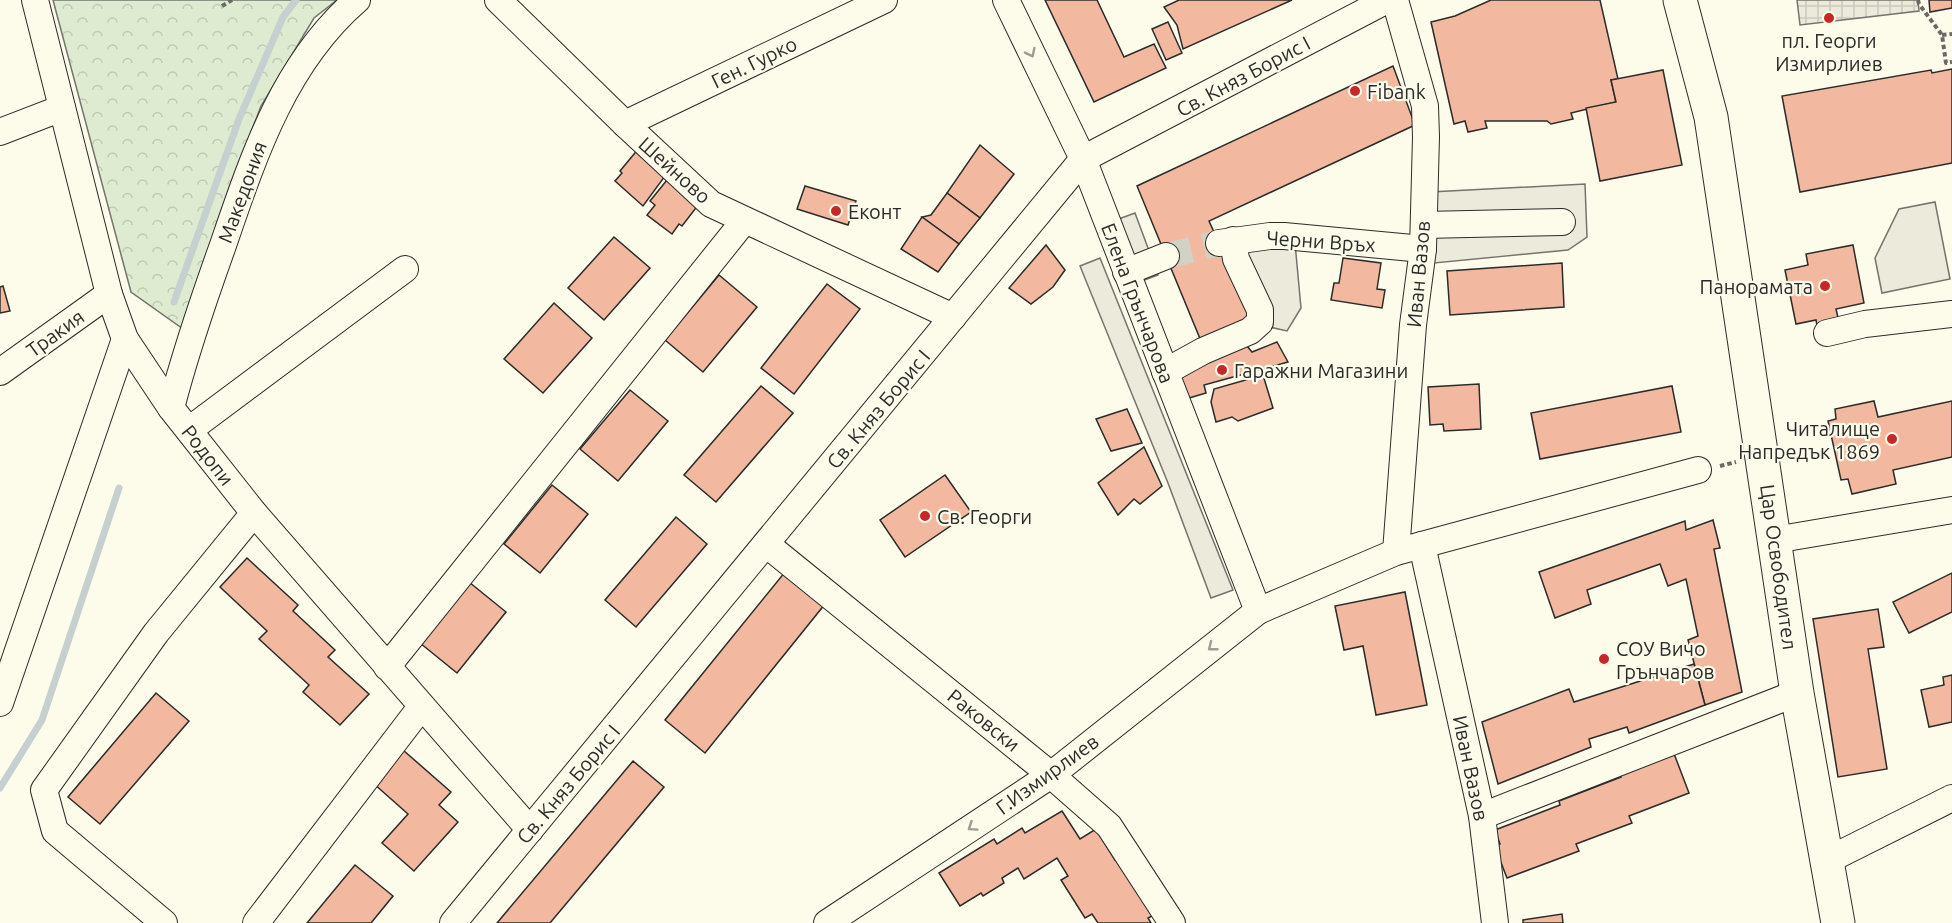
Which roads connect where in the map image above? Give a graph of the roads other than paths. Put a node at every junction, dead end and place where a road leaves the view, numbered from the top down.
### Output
1 (35, 0) edge
2 (357, 0) edge
3 (498, 0) edge
4 (1006, 0) edge
5 (1388, 0) edge
6 (1395, 0) edge
7 (1680, 0) edge
8 (877, 1) edge
9 (62, 108) junction
10 (625, 124) junction
11 (0, 132) edge
12 (1083, 159) junction
13 (744, 221) junction
14 (1562, 222) dead end
15 (1423, 237) junction
16 (1166, 256) tunnel mouth
17 (405, 269) dead end
18 (1126, 272) junction
19 (109, 294) junction
20 (1952, 314) edge
21 (953, 317) junction
22 (1827, 333) dead end
23 (125, 339) junction
24 (0, 372) edge
25 (1165, 372) junction
26 (171, 408) junction
27 (189, 430) junction
28 (1698, 470) road end
29 (1952, 510) edge
30 (254, 513) junction
31 (1774, 540) junction
32 (766, 544) junction
33 (1422, 545) junction
34 (1396, 552) junction
35 (1258, 611) junction
36 (387, 667) junction
37 (1797, 693) junction
38 (0, 704) edge
39 (421, 707) junction
40 (1051, 774) junction
41 (1952, 798) edge
42 (1482, 816) junction
43 (530, 830) junction
44 (1826, 861) junction
45 (836, 920) edge
46 (164, 923) edge
47 (256, 923) edge
48 (453, 923) edge
49 (1172, 923) edge
50 (1495, 923) edge
51 (1838, 923) edge

1 - 9 street, Родопи
2 - 26 street, Македония
3 - 10 street, Шейново
4 -> 12 street, Елена Грънчарова
5 - 12 street, Св. Княз Борис I
6 - 15 street, Иван Вазов
7 - 31 main road, Цар Освободител
8 - 10 street, Ген. Гурко
9 - 11 street
9 - 19 street, Родопи
10 - 13 street, Шейново
12 - 18 street, Елена Грънчарова
12 - 21 street, Св. Княз Борис I
13 - 21 street, Шейново
13 - 36 street
14 - 15 street, Черни Връх
15 - 25 street, Черни Връх
15 - 34 street, Иван Вазов
16 - 18 street
17 - 27 street
18 - 25 street, Елена Грънчарова
19 - 23 street, Родопи
19 - 24 street, Тракия
20 - 22 street
21 - 32 street, Св. Княз Борис I
23 - 26 street, Родопи
23 - 38 street
25 - 35 street, Елена Грънчарова
26 - 27 street, Родопи
27 - 30 street, Родопи
28 - 33 street, Г.Измирлиев
29 - 31 street
30 - 36 street, Родопи
30 - 46 street
31 - 37 main road, Цар Освободител
32 - 40 street, Раковски
32 - 43 street, Св. Княз Борис I
33 - 34 street, Г.Измирлиев
33 - 42 street, Иван Вазов
34 - 35 street, Г.Измирлиев
35 -> 40 street, Г.Измирлиев
36 - 39 street, Родопи
37 - 42 street
37 - 44 main road, Цар Освободител
39 - 43 street, Родопи
39 - 47 street
40 -> 45 street, Г.Измирлиев
40 - 49 street, Раковски
41 - 44 street
42 - 50 street, Иван Вазов
43 - 48 street, Св. Княз Борис I
44 - 51 main road, Цар Освободител

